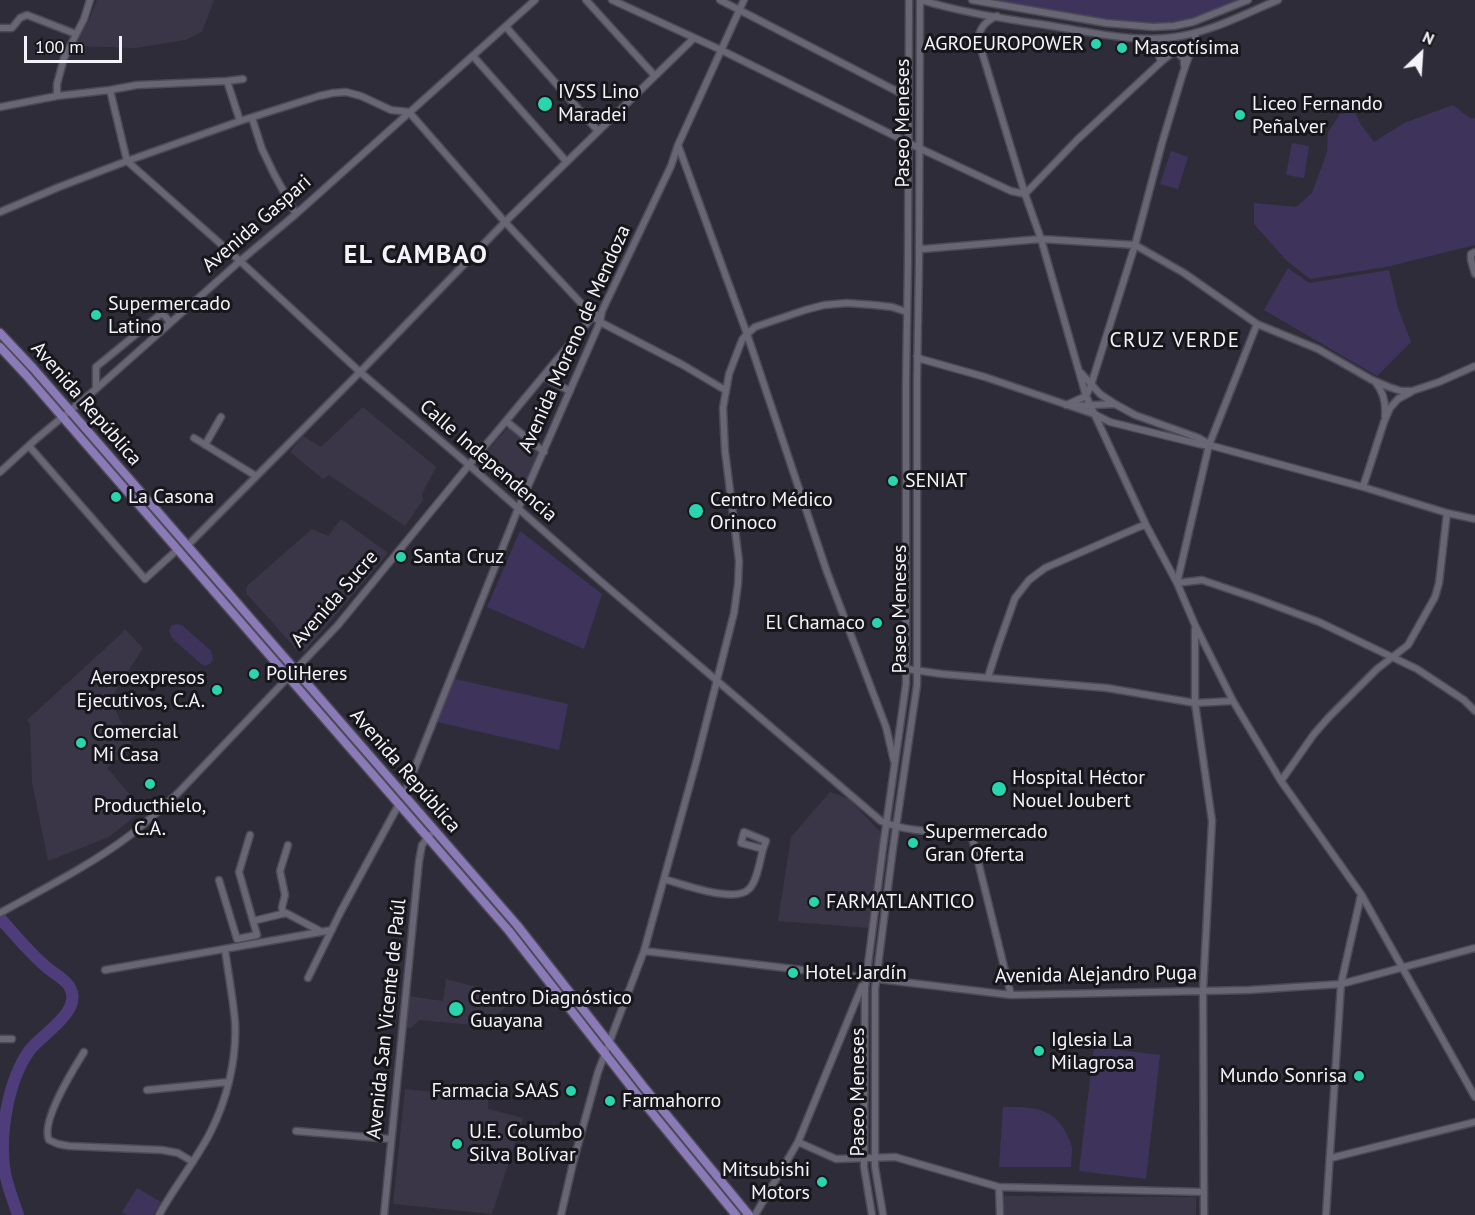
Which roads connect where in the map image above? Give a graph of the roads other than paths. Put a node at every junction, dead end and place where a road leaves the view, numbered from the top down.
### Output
1 (90, 0) edge
2 (535, 0) edge
3 (586, 0) edge
4 (612, 0) edge
5 (720, 0) edge
6 (744, 0) edge
7 (909, 0) edge
8 (920, 0) edge
9 (972, 0) edge
10 (1248, 0) edge
11 (1278, 0) edge
12 (740, 10) junction
13 (997, 16) junction
14 (506, 27) junction
15 (0, 28) edge
16 (1196, 33) junction
17 (76, 34) junction
18 (694, 38) junction
19 (1152, 39) junction
20 (721, 50) junction
21 (473, 56) junction
22 (1161, 62) junction
23 (655, 76) junction
24 (1182, 76) junction
25 (243, 79) dead end
26 (227, 81) junction
27 (110, 90) junction
28 (57, 96) junction
29 (908, 97) junction
30 (0, 107) edge
31 (409, 112) junction
32 (252, 118) junction
33 (240, 121) junction
34 (598, 131) junction
35 (908, 142) junction
36 (678, 145) junction
37 (919, 148) junction
38 (127, 161) junction
39 (566, 161) junction
40 (1026, 194) junction
41 (0, 212) edge
42 (296, 214) junction
43 (505, 222) junction
44 (1041, 239) junction
45 (1135, 245) junction
46 (919, 247) junction
47 (1475, 252) edge
48 (240, 261) junction
49 (1475, 274) edge
50 (602, 311) junction
51 (908, 312) junction
52 (593, 316) junction
53 (170, 322) junction
54 (600, 322) junction
55 (1257, 324) junction
56 (0, 333) edge
57 (747, 334) junction
58 (0, 347) edge
59 (917, 356) junction
60 (1098, 366) junction
61 (1475, 366) edge
62 (1078, 371) junction
63 (360, 372) junction
64 (543, 377) junction
65 (1374, 381) junction
66 (1091, 385) junction
67 (96, 389) junction
68 (725, 390) junction
69 (570, 391) junction
70 (1412, 391) junction
71 (1086, 396) junction
72 (1115, 404) junction
73 (1065, 406) junction
74 (1091, 406) junction
75 (67, 414) junction
76 (1094, 414) junction
77 (221, 417) dead end
78 (506, 422) junction
79 (1110, 422) junction
80 (1384, 422) junction
81 (194, 438) dead end
82 (205, 445) junction
83 (1209, 445) junction
84 (29, 446) junction
85 (544, 452) junction
86 (469, 465) junction
87 (0, 472) edge
88 (256, 476) junction
89 (1364, 487) junction
90 (518, 509) junction
91 (1447, 513) junction
92 (1475, 519) edge
93 (1146, 525) junction
94 (187, 546) junction
95 (177, 549) junction
96 (1178, 583) junction
97 (1195, 625) junction
98 (1392, 658) junction
99 (907, 669) junction
100 (295, 670) junction
101 (917, 670) junction
102 (288, 677) junction
103 (988, 678) junction
104 (717, 681) junction
105 (1233, 701) junction
106 (1195, 703) junction
107 (1475, 711) edge
108 (895, 764) junction
109 (1281, 782) junction
110 (404, 795) junction
111 (399, 804) junction
112 (891, 825) junction
113 (435, 830) junction
114 (250, 835) dead end
115 (428, 837) junction
116 (288, 845) dead end
117 (763, 849) dead end
118 (664, 879) junction
119 (219, 880) dead end
120 (1362, 894) junction
121 (0, 913) edge
122 (283, 914) junction
123 (254, 921) junction
124 (332, 930) junction
125 (321, 932) junction
126 (1475, 948) edge
127 (225, 949) junction
128 (644, 951) junction
129 (1403, 968) junction
130 (105, 970) dead end
131 (308, 978) dead end
132 (866, 978) junction
133 (877, 979) junction
134 (1341, 984) junction
135 (1203, 990) junction
136 (1011, 995) junction
137 (12, 1039) dead end
138 (0, 1040) edge
139 (609, 1042) junction
140 (84, 1052) dead end
141 (605, 1053) junction
142 (228, 1082) junction
143 (147, 1090) dead end
144 (1475, 1097) edge
145 (1475, 1122) edge
146 (296, 1131) dead end
147 (391, 1139) junction
148 (798, 1142) junction
149 (864, 1157) junction
150 (874, 1158) junction
151 (1331, 1158) junction
152 (193, 1161) junction
153 (999, 1187) junction
154 (1204, 1192) junction
155 (159, 1215) edge
156 (384, 1215) edge
157 (561, 1215) edge
158 (736, 1215) edge
159 (748, 1215) edge
160 (755, 1215) edge
161 (872, 1215) edge
162 (883, 1215) edge
163 (1000, 1215) edge
164 (1204, 1215) edge
165 (1326, 1215) edge

1 - 17 street
2 - 14 street, Avenida Gaspari
3 - 23 street
4 - 18 street
5 - 12 street
6 - 12 street, Avenida Moreno de Mendoza
7 - 29 street, Paseo Meneses
8 - 13 street
8 - 37 street, Paseo Meneses
9 - 10 street
11 - 16 street
12 - 20 street, Avenida Moreno de Mendoza
12 - 29 street
13 - 19 street
13 - 40 street
14 - 21 street, Avenida Gaspari
14 - 34 street
15 - 17 street
16 - 19 street
16 - 24 street
17 - 28 street
18 - 20 street
18 - 23 street
19 - 22 street
20 - 35 street
20 - 36 street, Avenida Moreno de Mendoza
21 - 31 street, Avenida Gaspari
21 - 39 street
22 - 24 street
22 - 40 street
23 - 34 street
24 - 45 street
25 - 26 street
26 - 27 street
26 - 33 street
27 - 28 street
27 - 38 street
28 - 30 street
29 - 35 street, Paseo Meneses
31 - 32 street
31 - 42 street, Avenida Gaspari
31 - 43 street
32 - 33 street
32 - 42 street
33 - 38 street
34 - 39 street
35 - 37 street
35 - 51 street, Paseo Meneses
36 - 50 street, Avenida Moreno de Mendoza
36 - 57 street
37 - 40 street
37 - 46 street, Paseo Meneses
38 - 41 street
38 - 48 street, Calle Independencia
39 - 43 street
40 - 44 street
42 - 48 street, Avenida Gaspari
43 - 52 street
43 - 63 street
44 - 45 street
44 - 46 street
44 - 62 street
45 - 55 street
45 - 60 street
46 - 59 street, Paseo Meneses
47 - 49 street
48 - 53 street, Avenida Gaspari
48 - 63 street, Calle Independencia
50 - 52 street, Avenida Sucre
50 - 54 street, Avenida Moreno de Mendoza
51 - 57 street
51 - 99 street, Paseo Meneses
52 - 54 street
52 - 64 street, Avenida Sucre
53 - 67 street, Avenida Gaspari
53 - 67 street
54 - 68 street
54 - 69 street, Avenida Moreno de Mendoza
55 - 65 street
55 - 83 street
56 - 75 main road, Avenida República
57 - 68 street
57 - 108 street
58 - 75 main road, Avenida República
59 - 73 street
59 - 101 street, Paseo Meneses
60 - 62 street
60 - 66 street
61 - 70 street
62 - 66 street
62 - 71 street
63 - 86 street, Calle Independencia
63 - 88 street
64 - 69 street
64 - 78 street, Avenida Sucre
65 - 70 street
65 - 80 street
66 - 71 street
66 - 72 street
67 - 75 street, Avenida Gaspari
68 - 104 street
69 - 85 street, Avenida Moreno de Mendoza
70 - 80 street
71 - 73 street
71 - 74 street
72 - 74 street
72 - 79 street
72 - 83 street
73 - 74 street
73 - 76 street
74 - 76 street
75 - 84 street, Avenida Gaspari
75 - 94 main road, Avenida República
75 - 95 main road, Avenida República
76 - 79 street
76 - 93 street
77 - 82 street
78 - 85 street
78 - 86 street, Avenida Sucre
79 - 83 street
80 - 89 street
81 - 82 street
82 - 88 street
83 - 89 street
83 - 96 street
84 - 87 street, Avenida Gaspari
84 - 95 street
85 - 90 street, Avenida Moreno de Mendoza
86 - 90 street, Calle Independencia
86 - 100 street, Avenida Sucre
88 - 94 street
89 - 91 street
90 - 104 street, Calle Independencia
90 - 110 street, Avenida Moreno de Mendoza
91 - 92 street
91 - 98 street
93 - 96 street
93 - 103 street
94 - 100 main road, Avenida República
95 - 102 main road, Avenida República
96 - 97 street
96 - 98 street
97 - 105 street
97 - 106 street
98 - 107 street
98 - 109 street
99 - 101 street
99 - 108 street, Paseo Meneses
100 - 102 street, Avenida Sucre
100 - 110 main road, Avenida República
101 - 103 street
101 - 112 street, Paseo Meneses
102 - 111 main road, Avenida República
102 - 121 street, Avenida Sucre
103 - 106 street
104 - 112 street, Calle Independencia
104 - 118 street
105 - 106 street
105 - 109 street
106 - 135 street
108 - 112 street, Paseo Meneses
109 - 120 street
110 - 113 main road, Avenida República
111 - 115 main road, Avenida República
111 - 124 street
112 - 132 street, Paseo Meneses
112 - 133 street, Paseo Meneses
112 - 136 street
113 - 115 street, Avenida San Vicente de Paúl
113 - 139 main road, Avenida República
114 - 123 street
115 - 141 main road, Avenida República
115 - 147 street, Avenida San Vicente de Paúl
116 - 122 street
117 - 118 street
118 - 128 street
119 - 123 street
120 - 129 street
120 - 134 street
122 - 123 street
122 - 125 street
124 - 125 street
124 - 131 street
125 - 127 street
126 - 129 street, Avenida Alejandro Puga
127 - 130 street
127 - 142 street
128 - 132 street, Avenida Alejandro Puga
128 - 139 street
129 - 134 street, Avenida Alejandro Puga
129 - 144 street
132 - 133 street, Avenida Alejandro Puga
132 - 148 street
132 - 149 street, Paseo Meneses
133 - 136 street, Avenida Alejandro Puga
133 - 150 street, Paseo Meneses
134 - 135 street, Avenida Alejandro Puga
134 - 151 street
135 - 136 street, Avenida Alejandro Puga
135 - 154 street
137 - 138 street
139 - 141 street
139 - 159 main road, Avenida República
140 - 152 street
141 - 157 street
141 - 158 main road, Avenida República
142 - 143 street
142 - 152 street
145 - 151 street
146 - 147 street
147 - 156 street, Avenida San Vicente de Paúl
148 - 149 street
148 - 160 street
149 - 150 street
149 - 161 street, Paseo Meneses
150 - 153 street
150 - 162 street, Paseo Meneses
151 - 165 street
152 - 155 street
153 - 154 street
153 - 163 street
154 - 164 street

